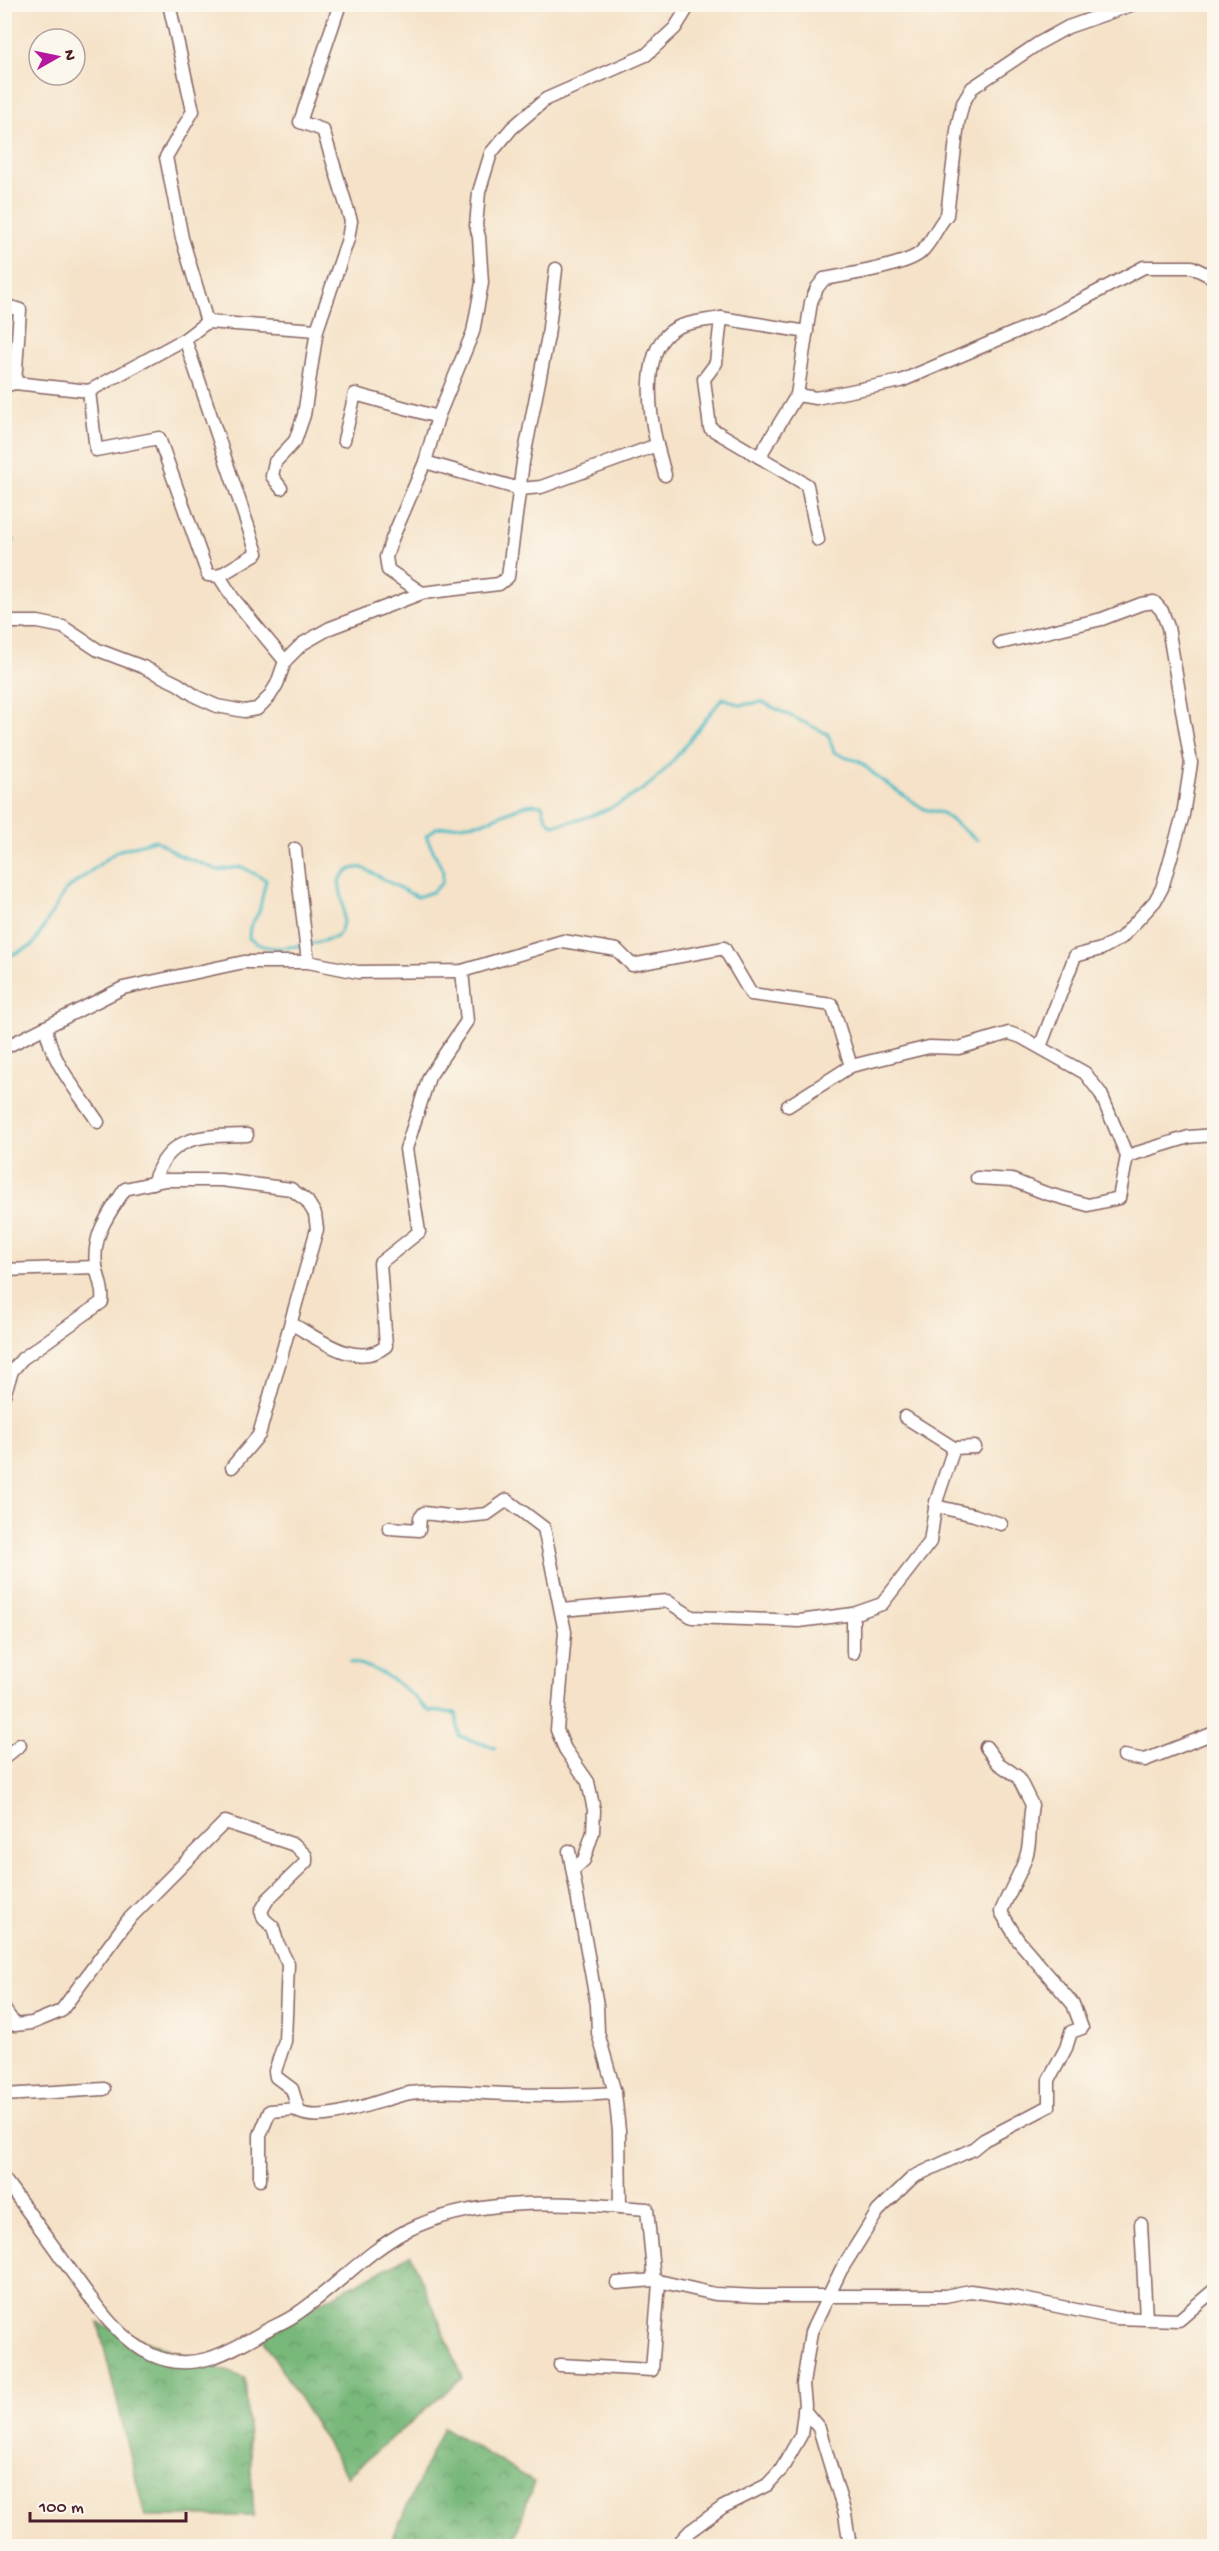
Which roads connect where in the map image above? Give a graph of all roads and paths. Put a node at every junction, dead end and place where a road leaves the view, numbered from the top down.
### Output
1 (169, 4) edge
2 (340, 4) edge
3 (690, 4) edge
4 (1134, 4) edge
5 (556, 269) dead end
6 (1215, 278) edge
7 (4, 305) edge
8 (721, 318) junction
9 (207, 322) junction
10 (317, 330) junction
11 (807, 332) junction
12 (185, 339) junction
13 (10, 385) edge
14 (89, 391) junction
15 (797, 395) junction
16 (438, 417) junction
17 (344, 440) dead end
18 (657, 445) junction
19 (759, 457) junction
20 (425, 462) junction
21 (665, 475) dead end
22 (281, 488) dead end
23 (520, 489) junction
24 (818, 540) dead end
25 (219, 576) junction
26 (422, 593) junction
27 (4, 622) edge
28 (1000, 643) dead end
29 (285, 661) junction
30 (295, 849) dead end
31 (308, 956) junction
32 (462, 970) junction
33 (46, 1027) junction
34 (1040, 1047) junction
35 (4, 1048) edge
36 (851, 1066) junction
37 (788, 1106) dead end
38 (98, 1122) dead end
39 (248, 1135) dead end
40 (1215, 1135) edge
41 (1127, 1156) junction
42 (977, 1178) dead end
43 (153, 1183) junction
44 (96, 1267) junction
45 (4, 1270) edge
46 (292, 1324) junction
47 (4, 1395) edge
48 (905, 1418) dead end
49 (975, 1447) dead end
50 (954, 1448) junction
51 (232, 1467) dead end
52 (935, 1506) junction
53 (1001, 1524) dead end
54 (389, 1528) dead end
55 (561, 1610) junction
56 (853, 1614) junction
57 (853, 1653) dead end
58 (1215, 1733) edge
59 (20, 1744) dead end
60 (986, 1747) dead end
61 (1124, 1756) dead end
62 (4, 1758) edge
63 (569, 1851) dead end
64 (573, 1870) junction
65 (4, 2009) edge
66 (104, 2089) dead end
67 (615, 2093) junction
68 (4, 2095) edge
69 (297, 2109) junction
70 (4, 2179) edge
71 (260, 2180) dead end
72 (620, 2207) junction
73 (1141, 2224) dead end
74 (657, 2282) junction
75 (617, 2283) dead end
76 (1215, 2290) edge
77 (827, 2296) junction
78 (1146, 2318) junction
79 (560, 2365) dead end
80 (804, 2410) junction
81 (675, 2547) edge
82 (850, 2547) edge

1 - 9 street
2 - 10 street
3 - 16 street
4 - 11 street
5 - 23 street
6 - 15 street
7 - 13 street
8 - 11 street
8 - 18 street
8 - 19 street
9 - 10 street
9 - 12 street
10 - 22 street
11 - 15 street
12 - 14 street
12 - 25 street
13 - 14 street
14 - 25 street
15 - 19 street
16 - 17 street
16 - 20 street
18 - 21 street
18 - 23 street
19 - 24 street
20 - 23 street
20 - 26 street
23 - 26 street
25 - 29 street
26 - 29 street
27 - 29 street
28 - 34 street
30 - 31 street
31 - 32 street
31 - 33 street
32 - 36 street
32 - 46 street
33 - 35 street
33 - 38 street
34 - 36 street
34 - 41 street
36 - 37 street
39 - 43 street
40 - 41 street
41 - 42 street
43 - 44 street
43 - 46 street
44 - 45 street
44 - 47 street
46 - 51 street
48 - 50 street
49 - 50 street
50 - 52 street
52 - 53 street
52 - 56 street
54 - 55 street
55 - 56 street
55 - 64 street
56 - 57 street
58 - 61 street
59 - 62 street
60 - 77 street
63 - 64 street
64 - 67 street
65 - 69 street
66 - 68 street
67 - 69 street
67 - 72 street
69 - 71 street
70 - 72 street
72 - 74 street
73 - 78 street
74 - 75 street
74 - 77 street
74 - 79 street
76 - 78 street
77 - 78 street
77 - 80 street
80 - 81 street
80 - 82 street

